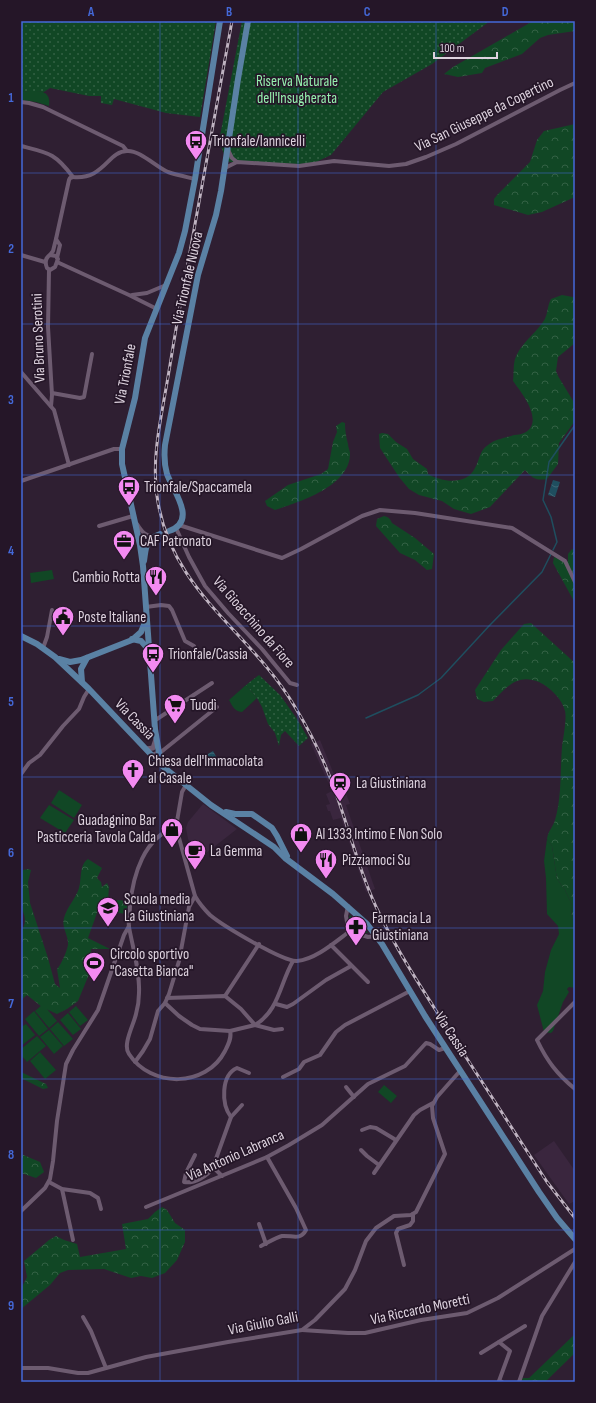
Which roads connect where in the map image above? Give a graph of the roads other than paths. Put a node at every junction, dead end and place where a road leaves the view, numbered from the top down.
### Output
1 (220, 21) edge
2 (248, 21) edge
3 (575, 83) edge
4 (21, 102) edge
5 (21, 146) edge
6 (228, 149) junction
7 (128, 151) junction
8 (237, 162) junction
9 (225, 168) junction
10 (74, 177) junction
11 (195, 179) junction
12 (56, 239) junction
13 (21, 255) edge
14 (50, 255) junction
15 (57, 260) junction
16 (46, 262) junction
17 (49, 270) junction
18 (166, 285) junction
19 (129, 294) junction
20 (157, 309) junction
21 (92, 354) dead end
22 (21, 372) edge
23 (52, 393) junction
24 (51, 406) junction
25 (122, 449) junction
26 (69, 465) junction
27 (21, 481) edge
28 (133, 516) junction
29 (98, 526) dead end
30 (177, 527) junction
31 (169, 531) dead end
32 (157, 535) joint
33 (143, 566) junction
34 (575, 582) edge
35 (146, 606) junction
36 (52, 610) dead end
37 (146, 618) junction
38 (21, 636) edge
39 (132, 640) junction
40 (194, 646) dead end
41 (43, 648) junction
42 (149, 651) junction
43 (55, 657) junction
44 (87, 658) junction
45 (82, 682) junction
46 (212, 683) dead end
47 (297, 685) dead end
48 (89, 689) junction
49 (217, 707) dead end
50 (154, 721) junction
51 (156, 738) junction
52 (146, 749) junction
53 (159, 753) junction
54 (151, 755) junction
55 (169, 770) junction
56 (21, 774) edge
57 (186, 785) junction
58 (219, 810) junction
59 (244, 814) junction
60 (242, 825) junction
61 (176, 827) junction
62 (275, 832) junction
63 (266, 842) junction
64 (290, 861) junction
65 (195, 896) junction
66 (348, 906) junction
67 (129, 926) junction
68 (350, 931) junction
69 (377, 936) junction
70 (259, 944) junction
71 (331, 945) junction
72 (293, 961) junction
73 (351, 966) junction
74 (368, 982) dead end
75 (410, 991) junction
76 (225, 996) junction
77 (167, 998) junction
78 (575, 1002) edge
79 (165, 1003) junction
80 (276, 1004) junction
81 (255, 1025) junction
82 (282, 1028) dead end
83 (230, 1031) junction
84 (445, 1048) junction
85 (135, 1062) junction
86 (460, 1072) junction
87 (248, 1073) dead end
88 (283, 1076) dead end
89 (346, 1087) dead end
90 (575, 1089) edge
91 (354, 1097) junction
92 (433, 1103) junction
93 (242, 1105) dead end
94 (231, 1117) junction
95 (362, 1130) dead end
96 (396, 1140) junction
97 (362, 1150) dead end
98 (195, 1155) dead end
99 (267, 1157) junction
100 (379, 1165) junction
101 (213, 1167) junction
102 (374, 1173) dead end
103 (222, 1176) junction
104 (49, 1182) junction
105 (62, 1189) junction
106 (146, 1207) dead end
107 (101, 1209) dead end
108 (21, 1211) edge
109 (413, 1214) junction
110 (259, 1224) dead end
111 (575, 1238) edge
112 (73, 1240) dead end
113 (266, 1244) junction
114 (262, 1246) dead end
115 (575, 1249) edge
116 (575, 1262) edge
117 (404, 1265) dead end
118 (83, 1318) dead end
119 (525, 1326) dead end
120 (302, 1330) junction
121 (498, 1342) junction
122 (481, 1353) dead end
123 (21, 1368) edge
124 (106, 1368) junction
125 (502, 1382) edge
126 (518, 1382) edge

1 - 11 main road, Via Trionfale
2 - 6 main road, Via Trionfale Nuova
3 - 8 street, Via San Giuseppe da Copertino
4 - 7 street
5 - 10 street
6 - 8 street
6 - 9 main road, Via Trionfale Nuova
7 - 10 street
7 - 11 street
8 - 9 street
9 - 30 main road, Via Trionfale Nuova
10 - 12 street
11 - 18 main road, Via Trionfale
12 - 14 street
12 - 15 street
13 - 16 street
14 - 15 street
14 - 16 street
15 - 17 street
15 - 19 street
16 - 17 street
17 - 23 street, Via Bruno Serotini
18 - 19 street
18 - 20 main road, Via Trionfale
19 - 20 street
20 - 25 main road, Via Trionfale
21 - 23 street
22 - 24 street
23 - 24 street, Via Bruno Serotini
24 - 26 street
25 - 26 street
25 - 28 main road, Via Trionfale
26 - 27 street
28 - 29 street
28 - 32 street
28 - 33 main road, Via Trionfale
30 - 31 main road
30 - 34 street
30 - 47 street, Via Gioacchino da Fiore
32 - 33 main road
33 - 35 main road, Via Trionfale
35 - 37 main road, Via Trionfale
35 - 40 street
36 - 41 street
37 - 39 main road
37 - 42 main road, Via Trionfale
38 - 41 main road, Via Cassia
39 - 42 main road
39 - 44 main road
41 - 43 main road, Via Cassia
42 - 50 main road, Via Trionfale
43 - 44 main road
43 - 45 main road, Via Cassia
44 - 45 main road
45 - 48 main road, Via Cassia
46 - 50 street
48 - 52 main road, Via Cassia
48 - 56 street
49 - 53 street
50 - 51 main road, Via Trionfale
51 - 52 street
51 - 53 main road, Via Trionfale
52 - 54 main road, Via Cassia
53 - 54 street
53 - 55 main road, Via Trionfale
54 - 55 main road, Via Cassia
55 - 57 main road, Via Cassia
57 - 58 main road, Via Cassia
57 - 61 street
58 - 59 main road, Via Cassia
58 - 60 main road, Via Cassia
59 - 60 main road
59 - 62 main road, Via Cassia
60 - 63 main road, Via Cassia
61 - 65 street
61 - 67 street
62 - 63 main road
62 - 64 main road, Via Cassia
63 - 64 main road, Via Cassia
64 - 66 main road, Via Cassia
65 - 70 street
65 - 77 street
66 - 68 street
66 - 69 main road, Via Cassia
67 - 85 street
67 - 104 street
68 - 69 street
68 - 71 street
69 - 75 main road, Via Cassia
70 - 72 street
70 - 76 street
71 - 72 street
71 - 73 street
72 - 80 street
73 - 74 street
73 - 80 street
75 - 84 main road, Via Cassia
75 - 88 street
76 - 77 street
76 - 81 street
77 - 79 street
78 - 90 street
79 - 83 street
79 - 85 street
80 - 81 street
81 - 82 street
81 - 83 street
83 - 85 street
84 - 86 main road, Via Cassia
84 - 91 street, Via Antonio Labranca
86 - 92 street
86 - 111 main road, Via Cassia
87 - 94 street
89 - 91 street
91 - 99 street, Via Antonio Labranca
92 - 96 street
92 - 109 street
93 - 94 street
94 - 101 street
95 - 96 street
96 - 100 street
97 - 100 street
98 - 101 street
99 - 103 street, Via Antonio Labranca
99 - 113 street
100 - 102 street
101 - 103 street
103 - 106 street, Via Antonio Labranca
104 - 105 street
104 - 108 street
105 - 107 street
105 - 112 street
109 - 117 street
109 - 120 street, Via Giulio Galli
110 - 113 street
113 - 114 street
115 - 120 street, Via Riccardo Moretti
116 - 126 street
118 - 124 street
119 - 121 street
120 - 124 street, Via Giulio Galli
121 - 122 street
121 - 125 street
123 - 124 street, Via Giulio Galli

